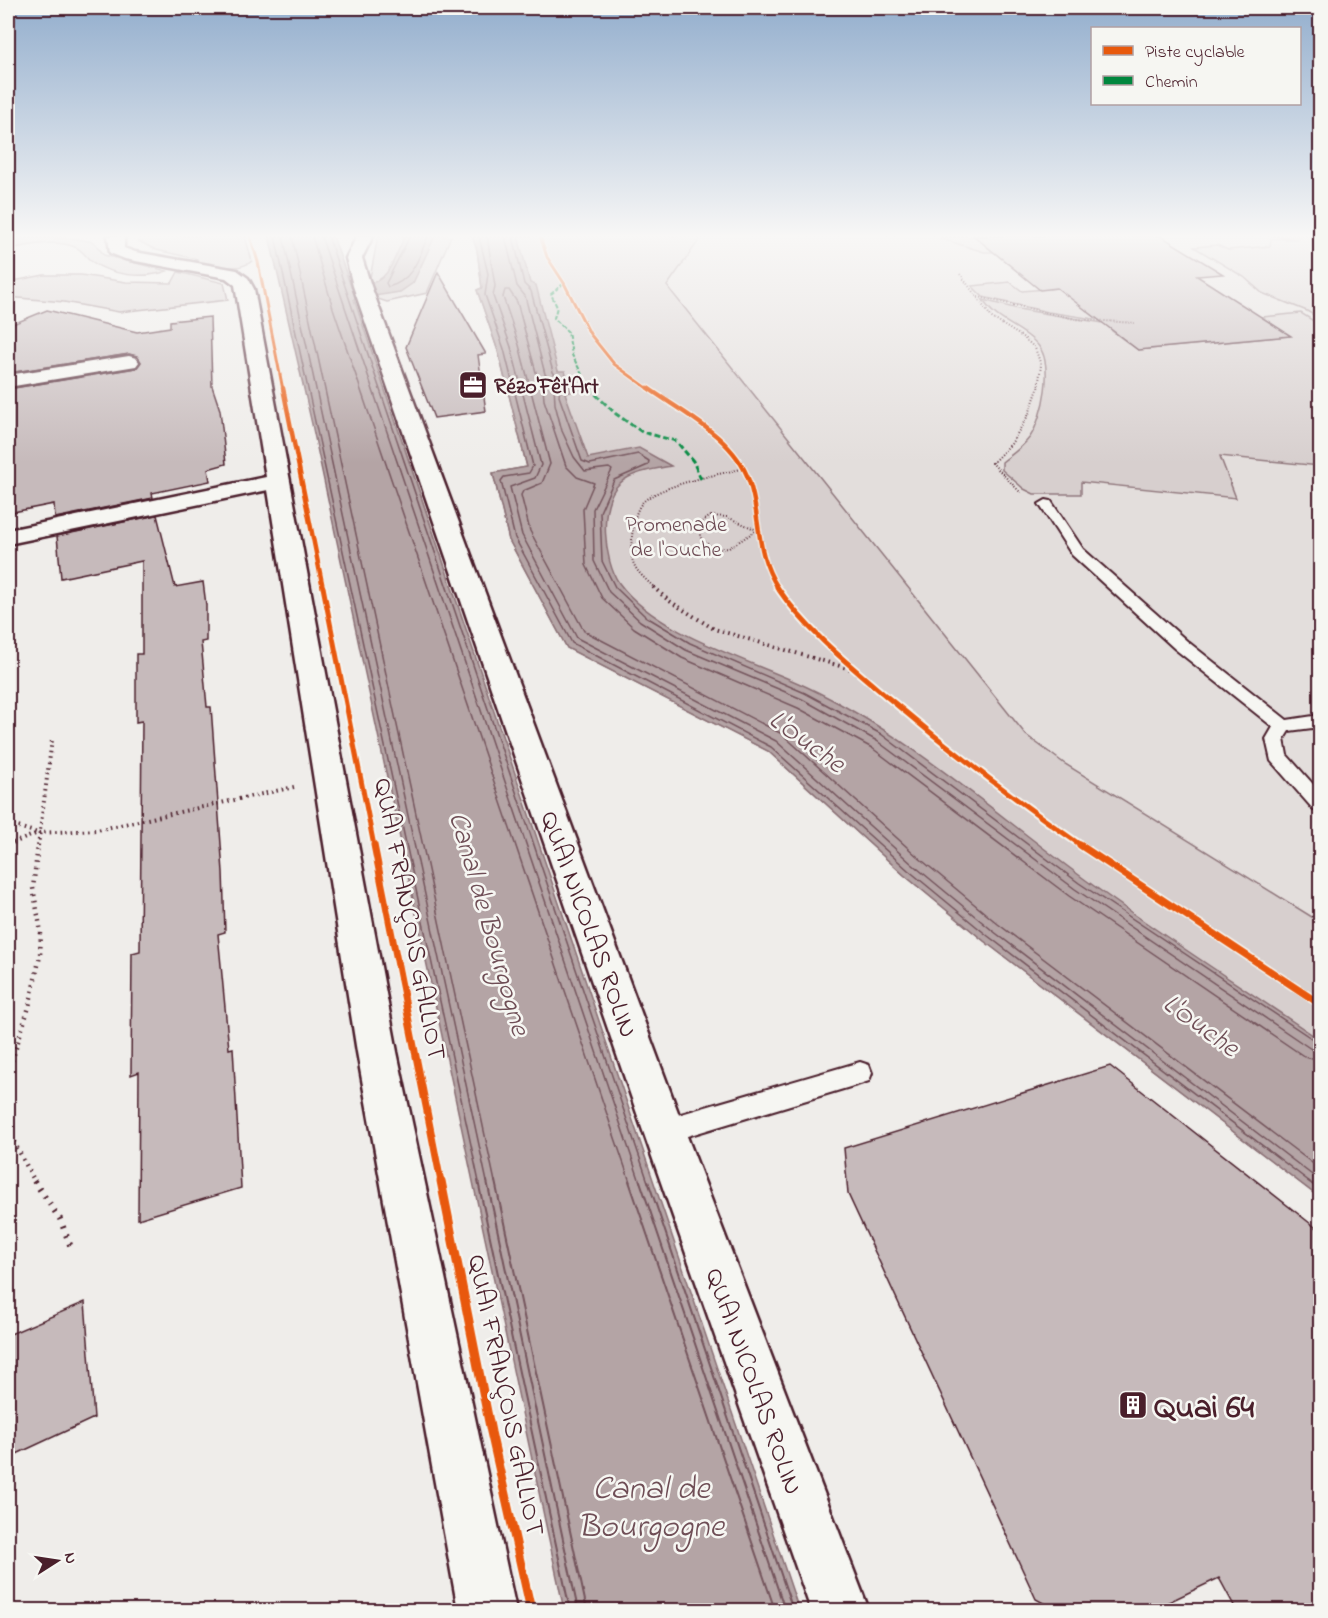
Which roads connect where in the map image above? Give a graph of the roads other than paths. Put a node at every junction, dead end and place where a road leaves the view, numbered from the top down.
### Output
1 (247, 312) edge
2 (371, 312) edge
3 (129, 362) dead end
4 (8, 381) edge
5 (279, 481) junction
6 (1046, 504) road end
7 (8, 537) edge
8 (1320, 721) edge
9 (1283, 726) junction
10 (1320, 804) edge
11 (860, 1073) dead end
12 (664, 1131) junction
13 (487, 1611) edge
14 (840, 1611) edge

1 - 5 street, QUAI FRANÇOIS GALLIOT
2 - 12 street, QUAI NICOLAS ROLIN
3 - 4 street
5 - 7 street
5 - 13 street, QUAI FRANÇOIS GALLIOT
6 - 9 lane
8 - 9 lane
9 - 10 lane
11 - 12 lane
12 - 14 street, QUAI NICOLAS ROLIN

